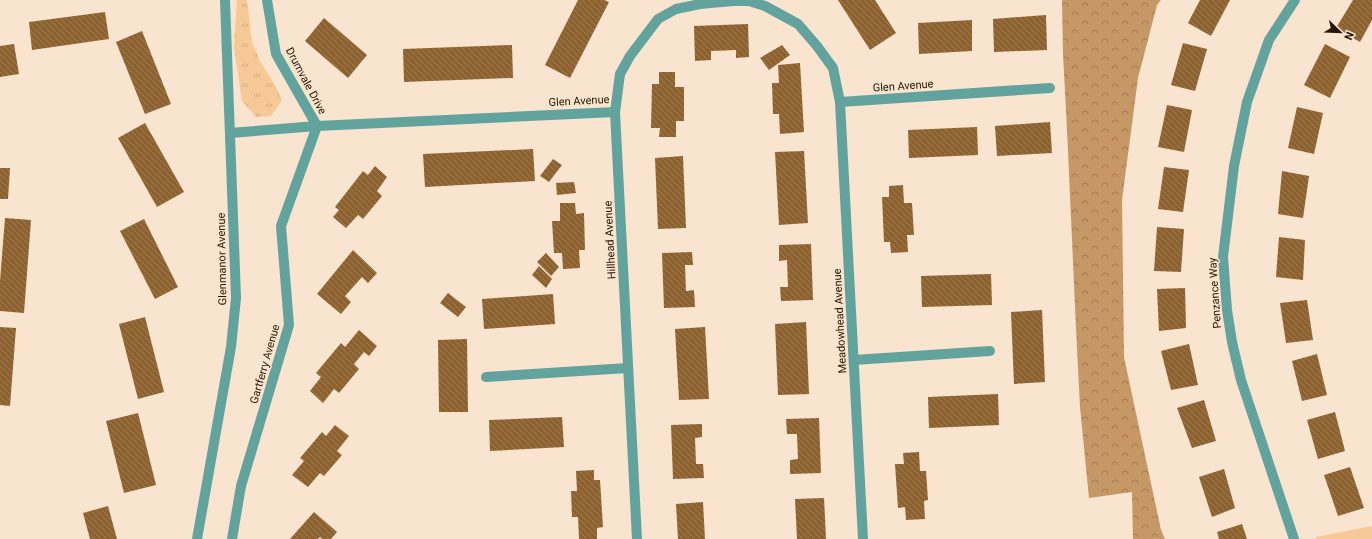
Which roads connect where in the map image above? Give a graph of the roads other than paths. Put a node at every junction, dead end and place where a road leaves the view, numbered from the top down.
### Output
1 (225, 0) edge
2 (267, 0) edge
3 (1295, 0) edge
4 (1050, 88) dead end
5 (840, 102) junction
6 (615, 112) junction
7 (317, 126) junction
8 (230, 133) junction
9 (990, 351) dead end
10 (854, 360) junction
11 (628, 368) junction
12 (486, 377) dead end
13 (197, 539) edge
14 (232, 539) edge
15 (637, 539) edge
16 (863, 539) edge
17 (1294, 539) edge

1 - 8 street, Glenmanor Avenue
2 - 7 street, Drumvale Drive
3 - 17 street, Penzance Way
4 - 5 street, Glen Avenue
5 - 6 street, Glen Avenue
5 - 10 street, Meadowhead Avenue
6 - 7 street, Glen Avenue
6 - 11 street, Hillhead Avenue
7 - 8 street, Glen Avenue
7 - 14 street, Gartferry Avenue
8 - 13 street, Glenmanor Avenue
9 - 10 street
10 - 16 street, Meadowhead Avenue
11 - 12 street
11 - 15 street, Hillhead Avenue

